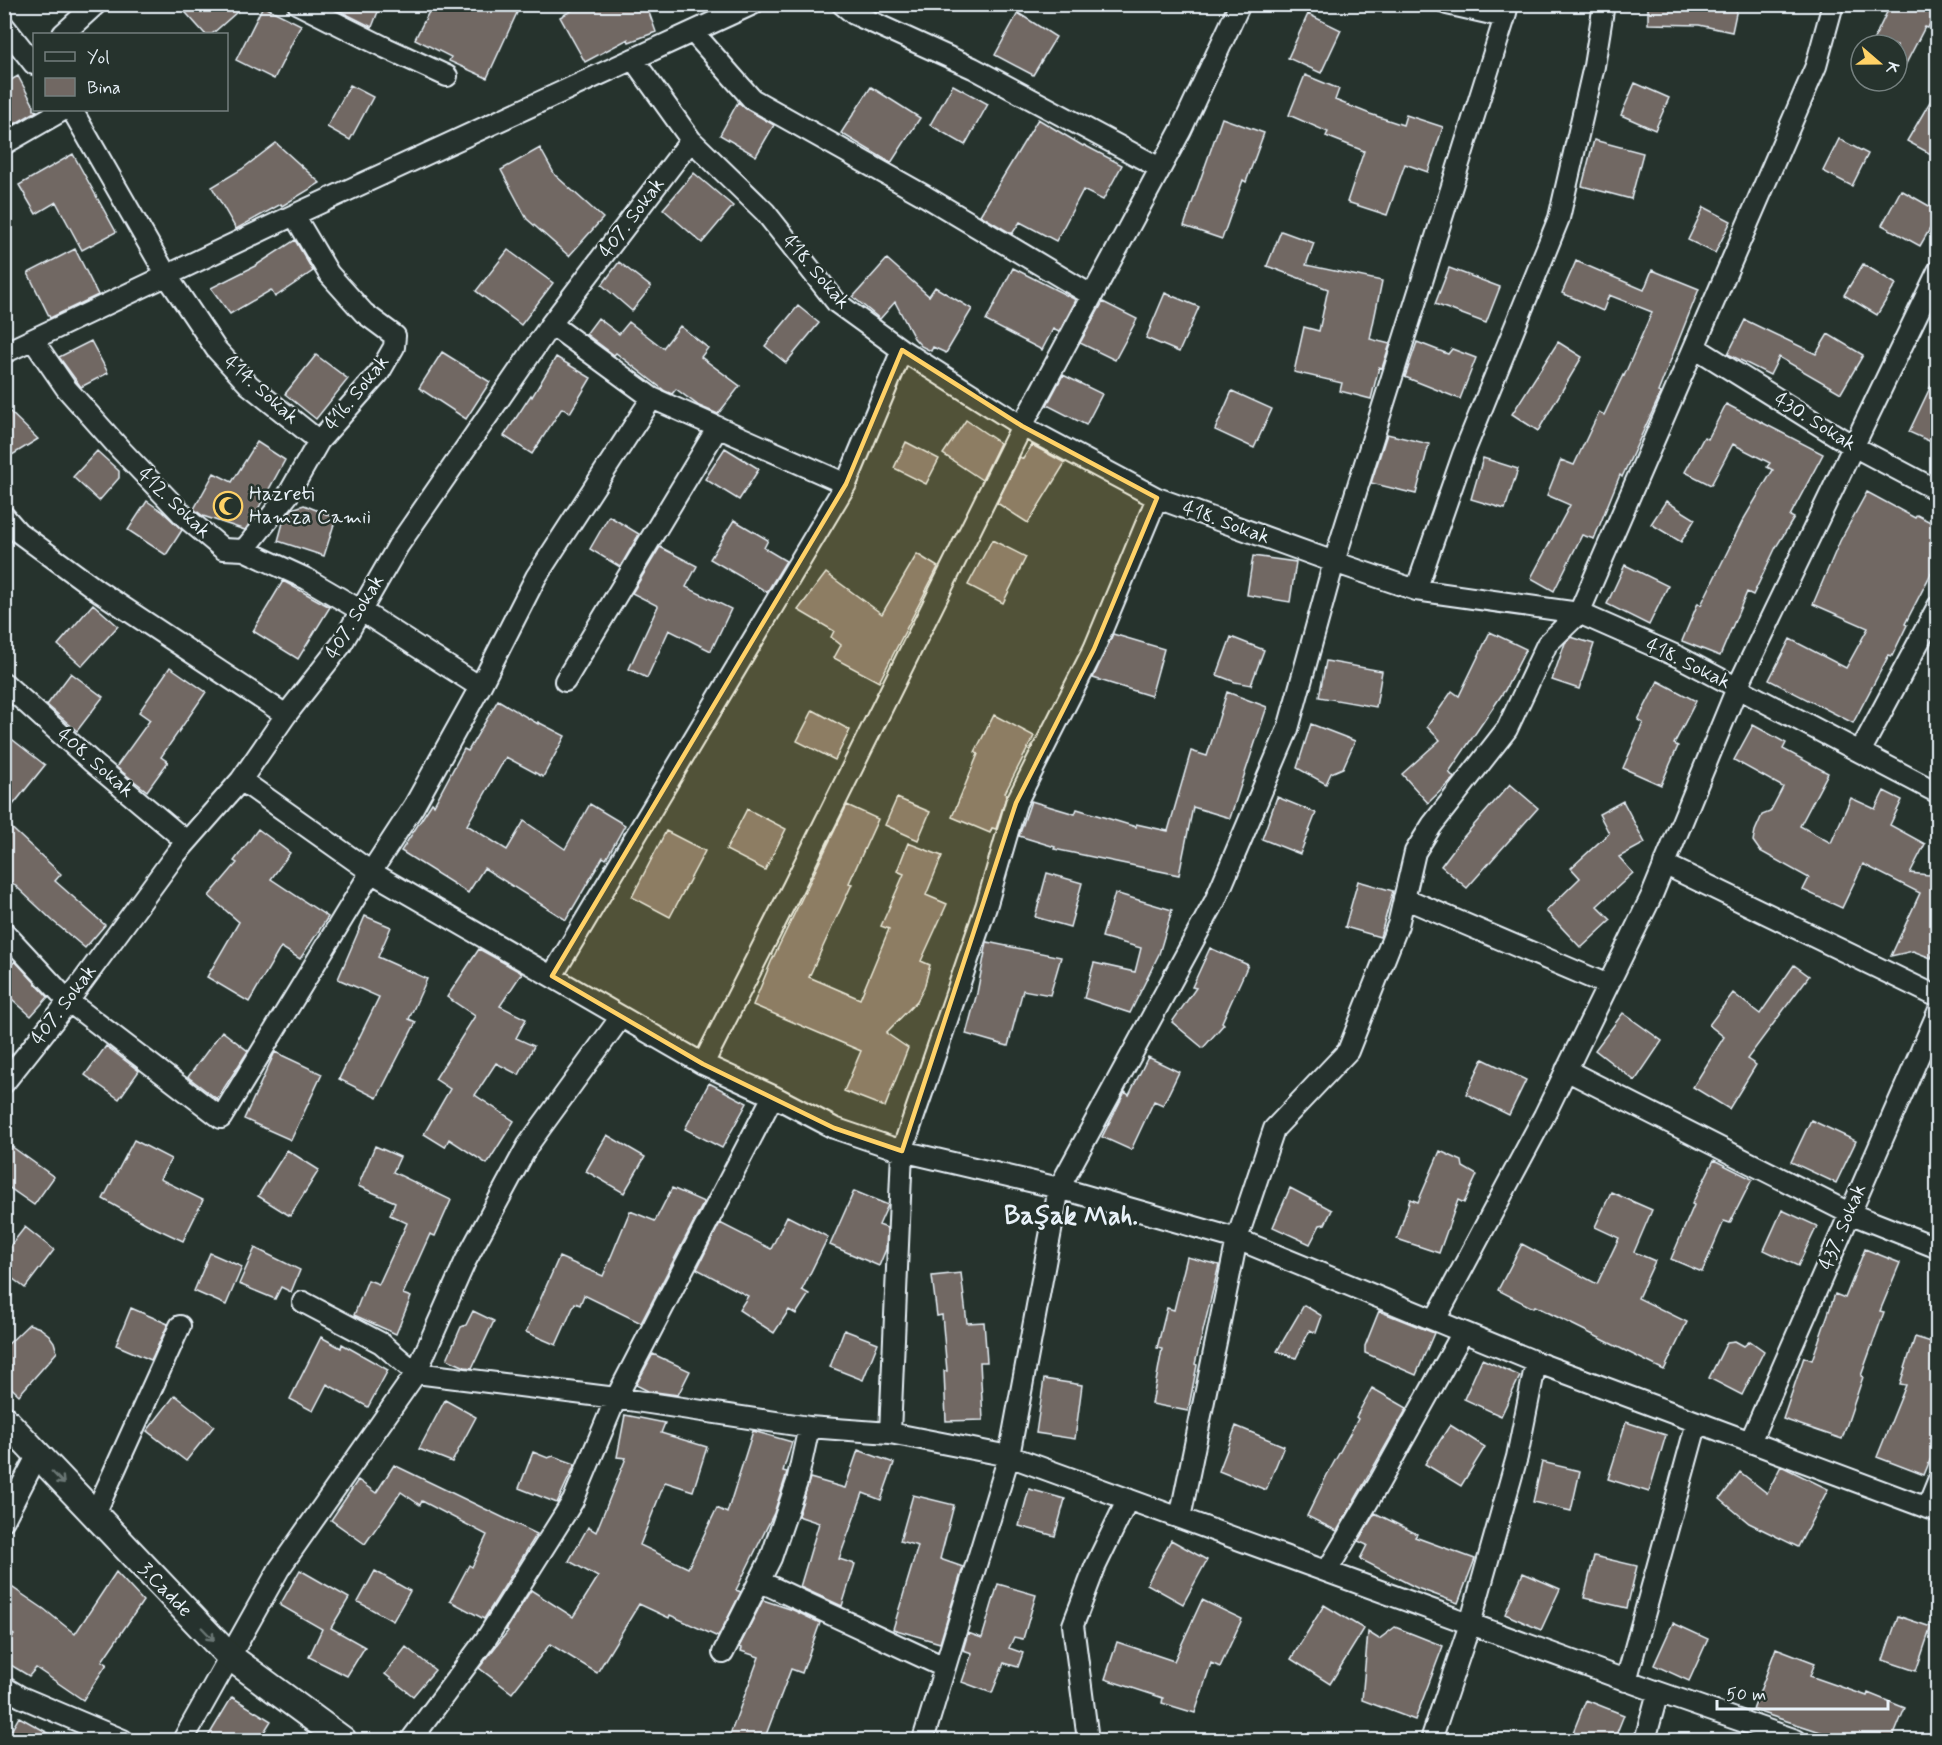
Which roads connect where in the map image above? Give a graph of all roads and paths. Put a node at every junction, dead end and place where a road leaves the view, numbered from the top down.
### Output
1 (96, 4) edge
2 (298, 4) edge
3 (753, 4) edge
4 (842, 4) edge
5 (1240, 4) edge
6 (1447, 4) edge
7 (1604, 4) edge
8 (1833, 4) edge
9 (1506, 11) edge
10 (4, 26) edge
11 (693, 32) junction
12 (64, 33) edge
13 (633, 59) junction
14 (33, 62) edge
15 (447, 76) dead end
16 (61, 111) edge
17 (73, 111) edge
18 (691, 140) junction
19 (4, 144) edge
20 (1160, 168) junction
21 (294, 215) junction
22 (1938, 271) edge
23 (167, 276) junction
24 (1091, 295) junction
25 (551, 324) junction
26 (33, 340) junction
27 (1696, 348) junction
28 (902, 351) junction
29 (4, 353) edge
30 (652, 398) junction
31 (1022, 426) junction
32 (718, 427) junction
33 (319, 441) junction
34 (1853, 446) junction
35 (846, 484) junction
36 (1938, 491) edge
37 (1157, 498) junction
38 (4, 516) edge
39 (11, 536) edge
40 (244, 550) junction
41 (1334, 562) junction
42 (1416, 590) junction
43 (1938, 606) edge
44 (360, 610) junction
45 (1579, 614) junction
46 (565, 681) dead end
47 (4, 683) edge
48 (480, 687) junction
49 (1737, 688) junction
50 (286, 715) junction
51 (1860, 752) junction
52 (241, 780) junction
53 (1938, 793) edge
54 (186, 841) junction
55 (1664, 864) junction
56 (371, 872) junction
57 (1404, 898) junction
58 (4, 932) edge
59 (552, 976) junction
60 (1608, 985) junction
61 (1938, 997) edge
62 (68, 1001) junction
63 (1938, 1012) edge
64 (621, 1017) junction
65 (11, 1059) edge
66 (703, 1064) junction
67 (1566, 1070) junction
68 (4, 1083) edge
69 (773, 1096) junction
70 (902, 1151) junction
71 (1059, 1188) junction
72 (1849, 1213) junction
73 (1237, 1239) junction
74 (1938, 1248) edge
75 (303, 1302) dead end
76 (1436, 1320) junction
77 (180, 1326) dead end
78 (1463, 1332) junction
79 (1536, 1362) junction
80 (416, 1373) junction
81 (616, 1398) junction
82 (4, 1419) edge
83 (1696, 1422) junction
84 (809, 1427) junction
85 (890, 1433) junction
86 (1750, 1442) junction
87 (37, 1456) junction
88 (1009, 1456) junction
89 (1938, 1481) edge
90 (1128, 1499) junction
91 (1932, 1510) edge
92 (94, 1516) junction
93 (1180, 1518) junction
94 (4, 1520) edge
95 (1327, 1571) junction
96 (759, 1581) junction
97 (1470, 1624) junction
98 (723, 1653) dead end
99 (229, 1656) junction
100 (944, 1667) junction
101 (1626, 1681) junction
102 (4, 1687) edge
103 (1658, 1692) junction
104 (123, 1740) edge
105 (183, 1740) edge
106 (343, 1740) edge
107 (411, 1740) edge
108 (923, 1740) edge
109 (1088, 1740) edge
110 (1431, 1740) edge
111 (1645, 1740) edge
112 (1796, 1740) edge

1 - 12 street
2 - 15 street
3 - 11 street
4 - 20 street
5 - 20 street
6 - 9 street
7 - 42 street
8 - 27 street
9 - 41 street
10 - 14 street
11 - 13 street
11 - 24 street
13 - 18 street, 418. Sokak
13 - 21 street
16 - 19 street
17 - 23 street, 414. Sokak
18 - 25 street, 407. Sokak
18 - 28 street, 418. Sokak
20 - 24 street
21 - 23 street
21 - 33 street, 416. Sokak
22 - 34 street
23 - 26 street
23 - 33 street, 414. Sokak
24 - 31 street
25 - 30 street
25 - 44 street, 407. Sokak
26 - 29 street
26 - 40 street, 412. Sokak
27 - 34 street, 430. Sokak
27 - 45 street
28 - 31 street, 418. Sokak
28 - 35 street
30 - 32 street
30 - 48 street
31 - 37 street, 418. Sokak
31 - 66 street
32 - 35 street
32 - 46 street
33 - 40 street, 416. Sokak
34 - 36 street, 430. Sokak
34 - 49 street
35 - 59 street
37 - 41 street, 418. Sokak
37 - 70 street
38 - 39 street
39 - 50 street
40 - 44 street, 412. Sokak
41 - 42 street, 418. Sokak
41 - 71 street
42 - 45 street, 418. Sokak
43 - 51 street
44 - 48 street, 412. Sokak
44 - 50 street, 407. Sokak
45 - 49 street, 418. Sokak
45 - 57 street
47 - 54 street, 408. Sokak
48 - 56 street
49 - 51 street, 418. Sokak
49 - 55 street
50 - 52 street, 407. Sokak
51 - 53 street, 418. Sokak
52 - 54 street, 407. Sokak
52 - 56 street
54 - 62 street, 407. Sokak
55 - 60 street
55 - 61 street
56 - 59 street
56 - 62 street
57 - 60 street
57 - 73 street
58 - 62 street
59 - 64 street
60 - 67 street
62 - 65 street, 407. Sokak
63 - 72 street, 437. Sokak
64 - 66 street
64 - 80 street
65 - 68 street, 407. Sokak
66 - 69 street
67 - 72 street
67 - 76 street
69 - 70 street
69 - 81 street
70 - 71 street
70 - 85 street
71 - 73 street
71 - 88 street
72 - 74 street
72 - 86 street, 437. Sokak
73 - 76 street
73 - 93 street
75 - 80 street
76 - 78 street
77 - 92 street
78 - 79 street
78 - 95 street
79 - 83 street
79 - 97 street
80 - 81 street
80 - 99 street
81 - 84 street
81 - 107 street
82 - 87 street, 3.Cadde
83 - 86 street
83 - 101 street
84 - 85 street
84 - 96 street
85 - 88 street
86 - 91 street
87 -> 92 street, 3.Cadde
87 - 94 street
88 - 90 street
88 - 100 street
89 - 91 street
90 - 93 street
90 - 109 street
92 -> 99 street, 3.Cadde
93 - 95 street
95 - 97 street
96 - 98 street
96 - 100 street
97 - 101 street
97 - 110 street
99 - 105 street
99 - 106 street, 3.Cadde
100 - 108 street
101 - 103 street
102 - 104 street
103 - 111 street
103 - 112 street

